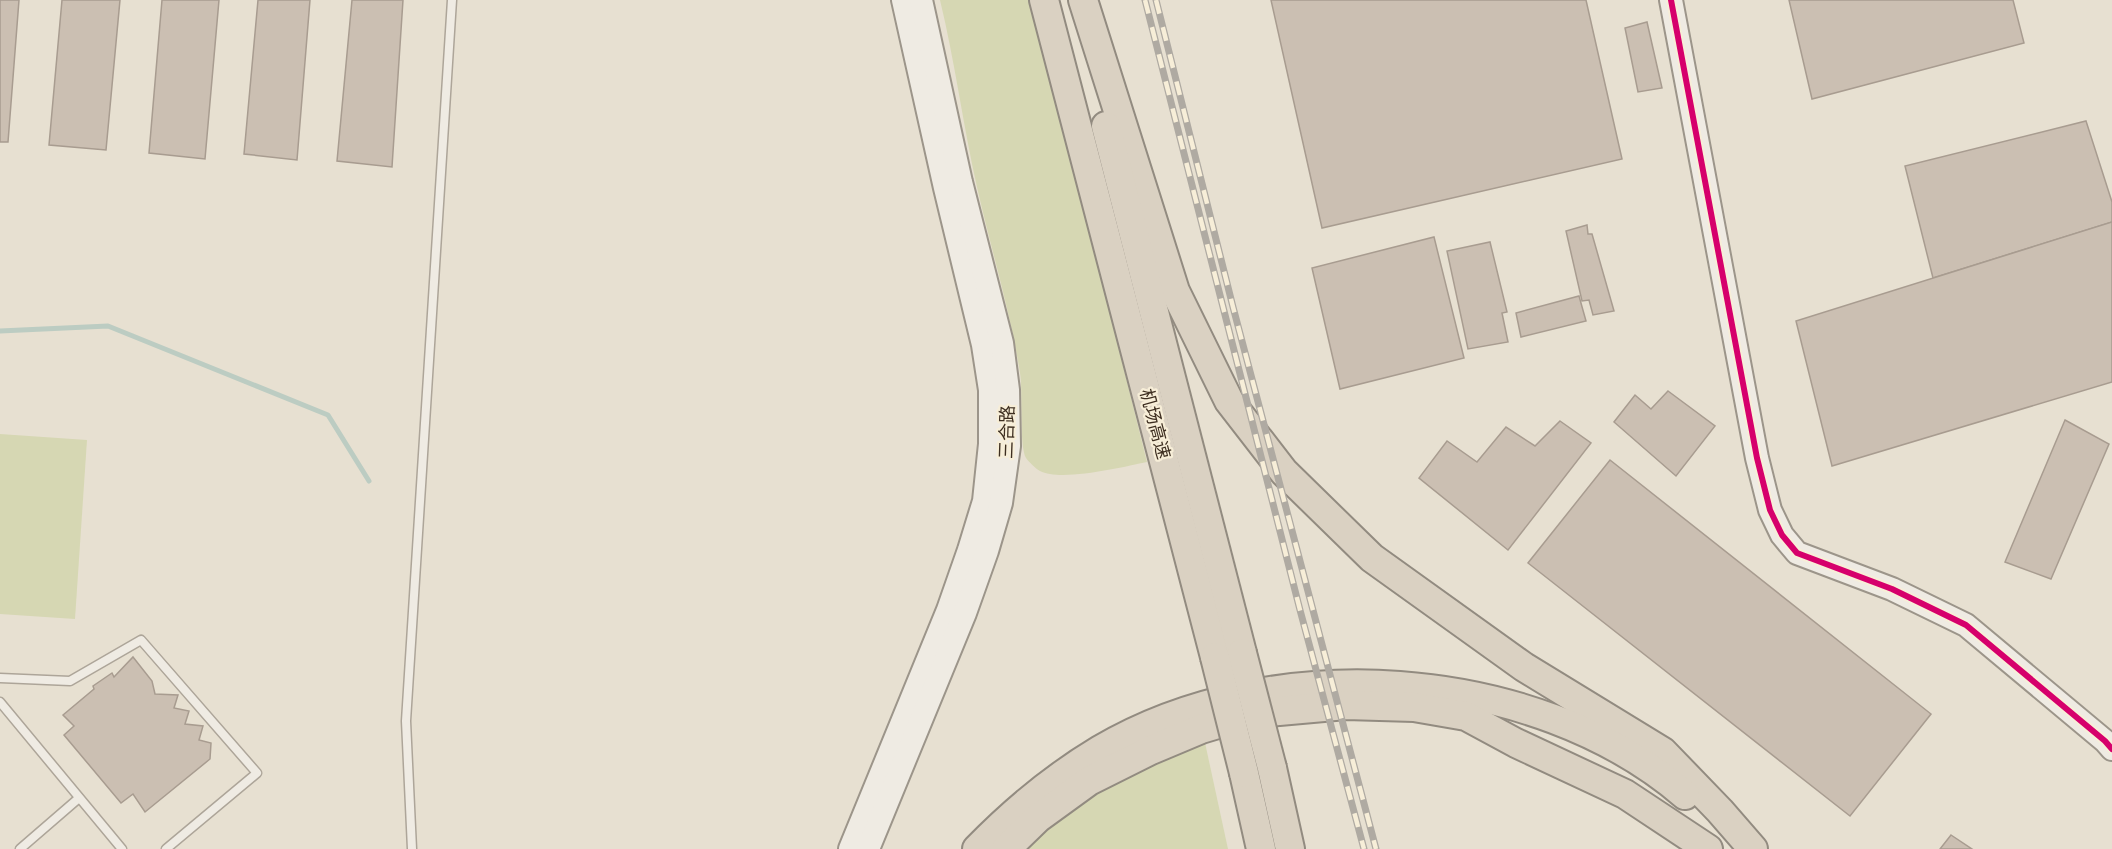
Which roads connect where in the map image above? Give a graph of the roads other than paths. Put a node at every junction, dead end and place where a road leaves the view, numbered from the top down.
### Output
1 (452, 0) edge
2 (903, 0) edge
3 (921, 0) edge
4 (1044, 0) edge
5 (1073, 0) edge
6 (1083, 0) edge
7 (1671, 0) edge
8 (1228, 655) junction
9 (0, 678) edge
10 (0, 702) edge
11 (2112, 749) edge
12 (1236, 774) junction
13 (79, 798) junction
14 (20, 849) edge
15 (122, 849) edge
16 (166, 849) edge
17 (412, 849) edge
18 (850, 849) edge
19 (868, 849) edge
20 (977, 849) edge
21 (1006, 849) edge
22 (1243, 849) edge
23 (1261, 849) edge
24 (1290, 849) edge
25 (1708, 849) edge
26 (1748, 849) edge
27 (1753, 849) edge

1 - 17 lane
2 - 18 main road, 三合路
3 - 19 main road, 三合路
4 - 8 highway, 机场高速
5 - 8 highway, 机场高速
6 - 27 highway
7 - 11 main road
8 - 12 highway, 机场高速, bridge
8 - 24 highway, 机场高速, bridge
9 - 16 lane
10 - 13 lane
12 - 22 highway
12 - 23 highway, 机场高速
13 - 14 lane
13 - 15 lane
20 - 26 highway
21 - 25 highway

